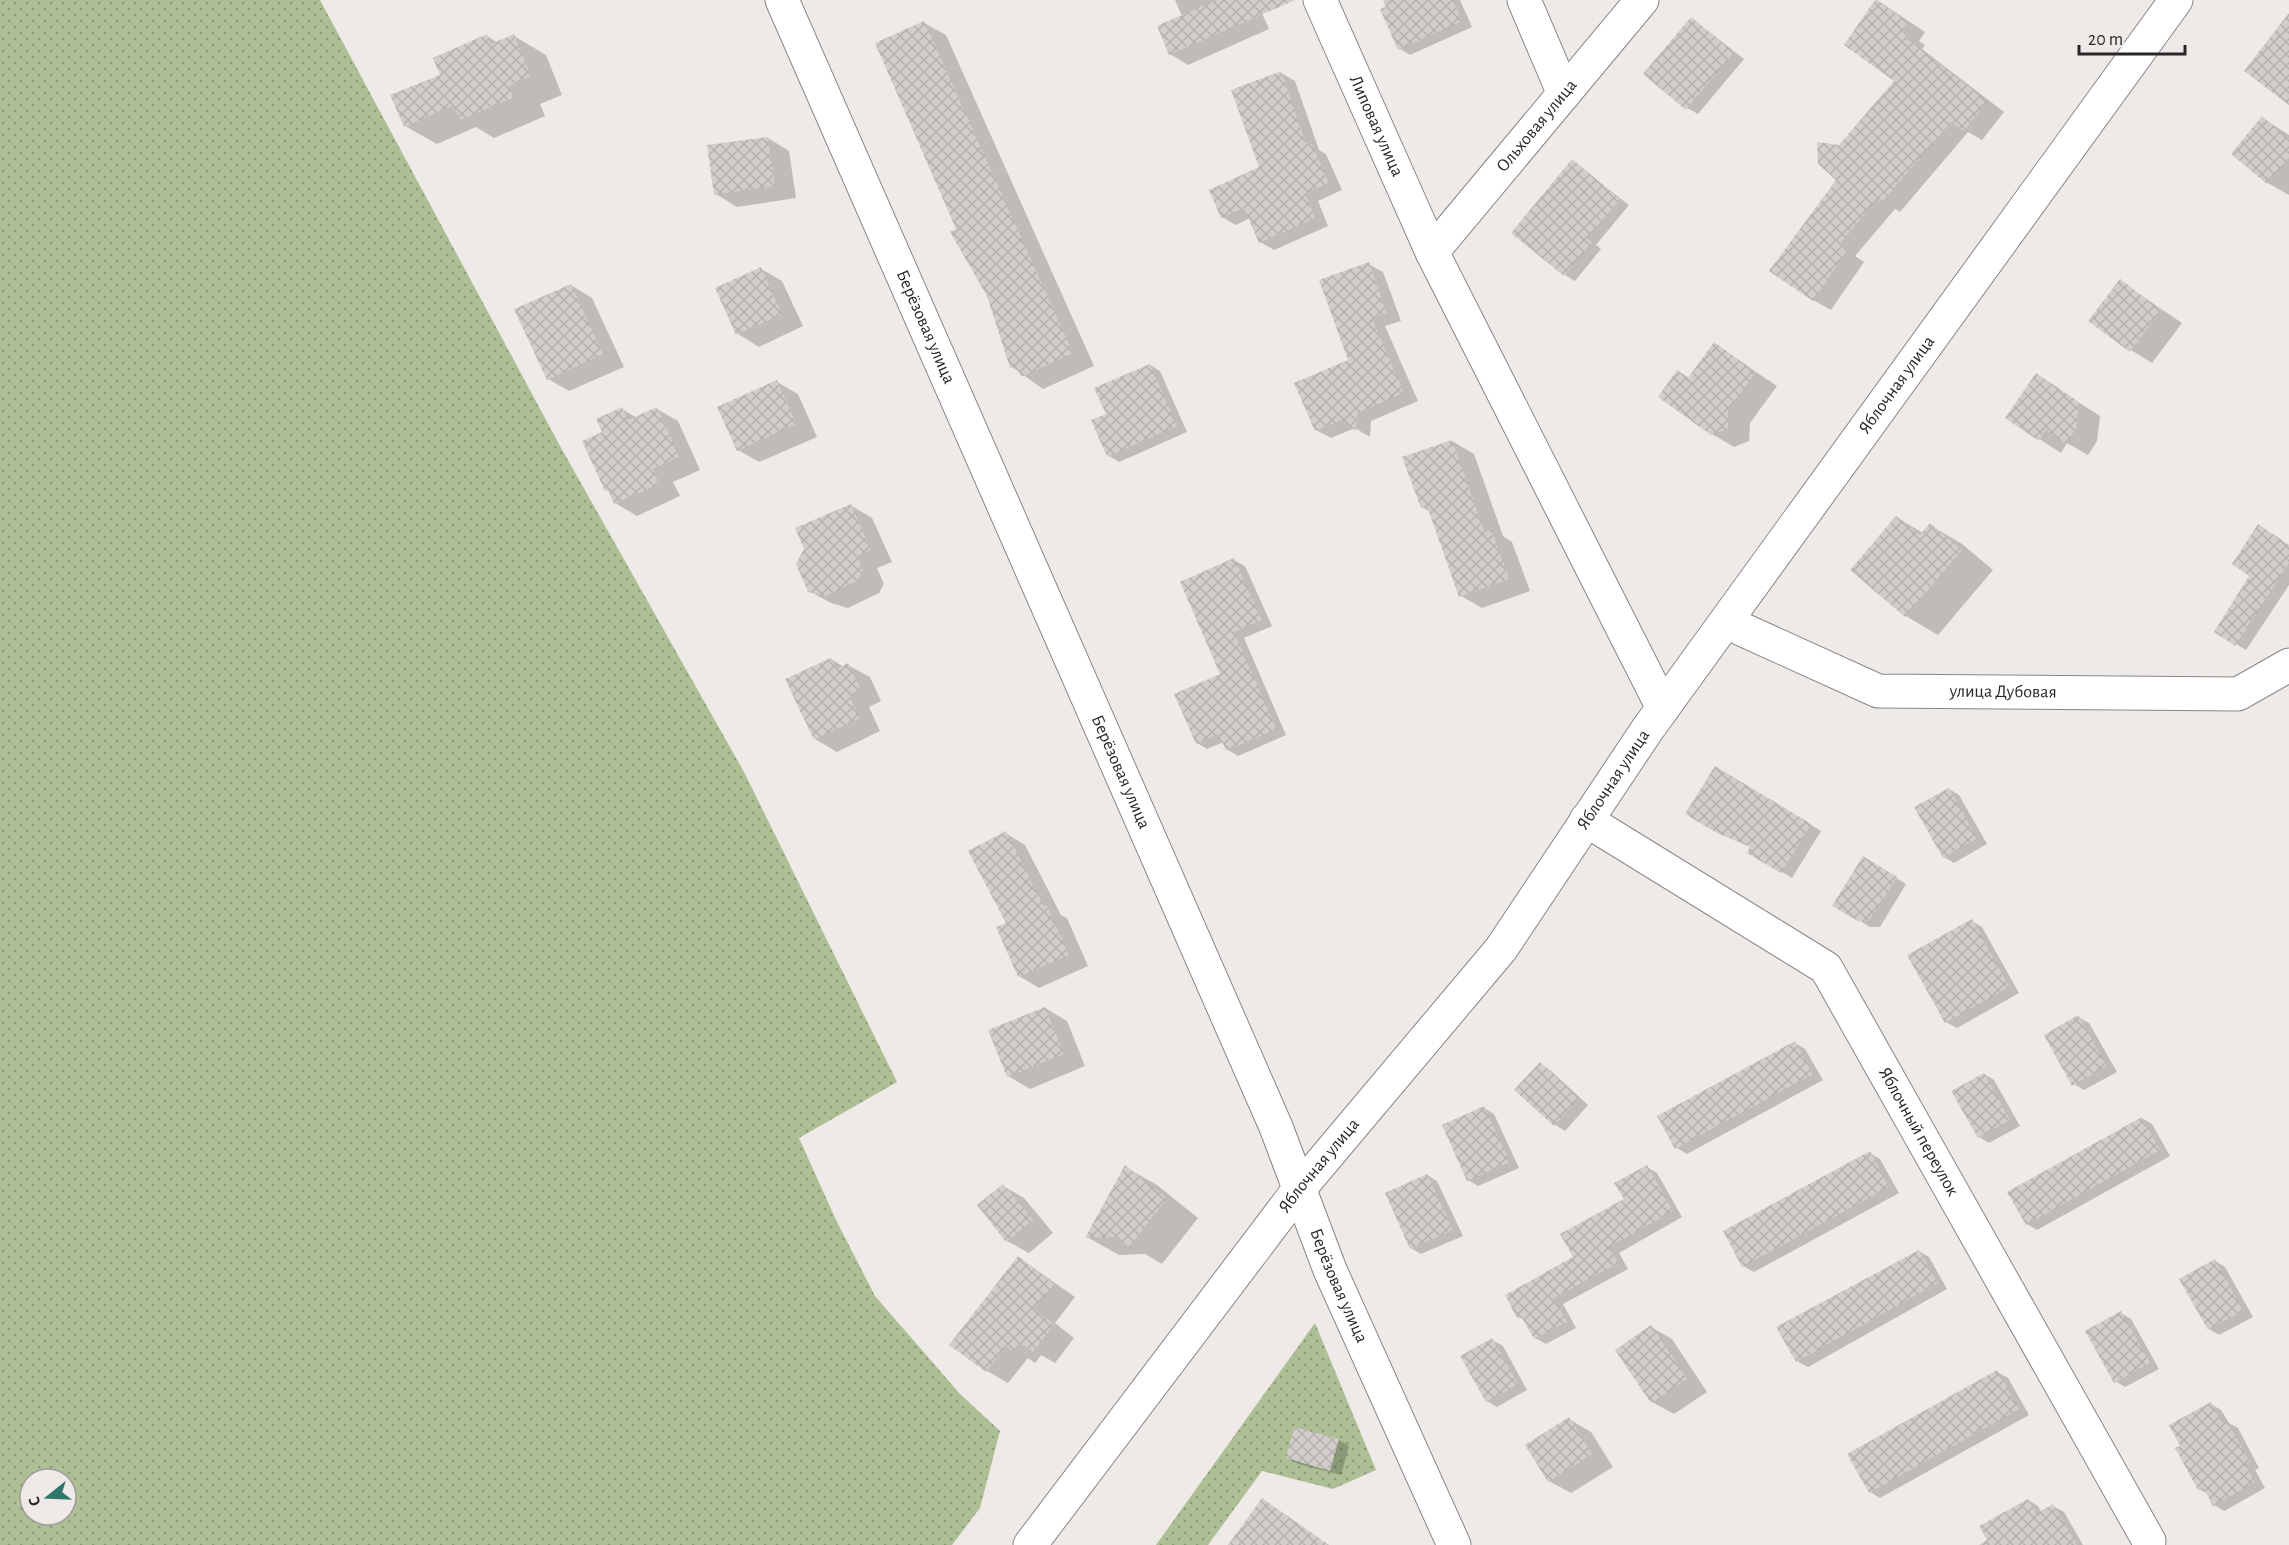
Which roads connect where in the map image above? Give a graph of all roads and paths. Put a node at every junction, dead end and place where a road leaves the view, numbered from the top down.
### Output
1 (782, 0) edge
2 (1320, 0) edge
3 (1524, 0) edge
4 (1642, 0) edge
5 (2176, 0) edge
6 (1564, 94) junction
7 (1432, 252) junction
8 (1726, 621) junction
9 (2289, 665) edge
10 (1663, 708) junction
11 (1587, 820) junction
12 (1300, 1188) junction
13 (2149, 1541) dead end
14 (1030, 1545) edge
15 (1454, 1545) edge

1 - 12 street, Берёзовая улица
2 - 7 street, Липовая улица
3 - 6 street
4 - 6 street, Ольховая улица
5 - 8 street, Яблочная улица
6 - 7 street, Ольховая улица
7 - 10 street, Липовая улица
8 - 9 street, улица Дубовая
8 - 10 street, Яблочная улица
10 - 11 street, Яблочная улица
11 - 12 street, Яблочная улица
11 - 13 street, Яблочный переулок
12 - 14 street, Яблочная улица
12 - 15 street, Берёзовая улица

